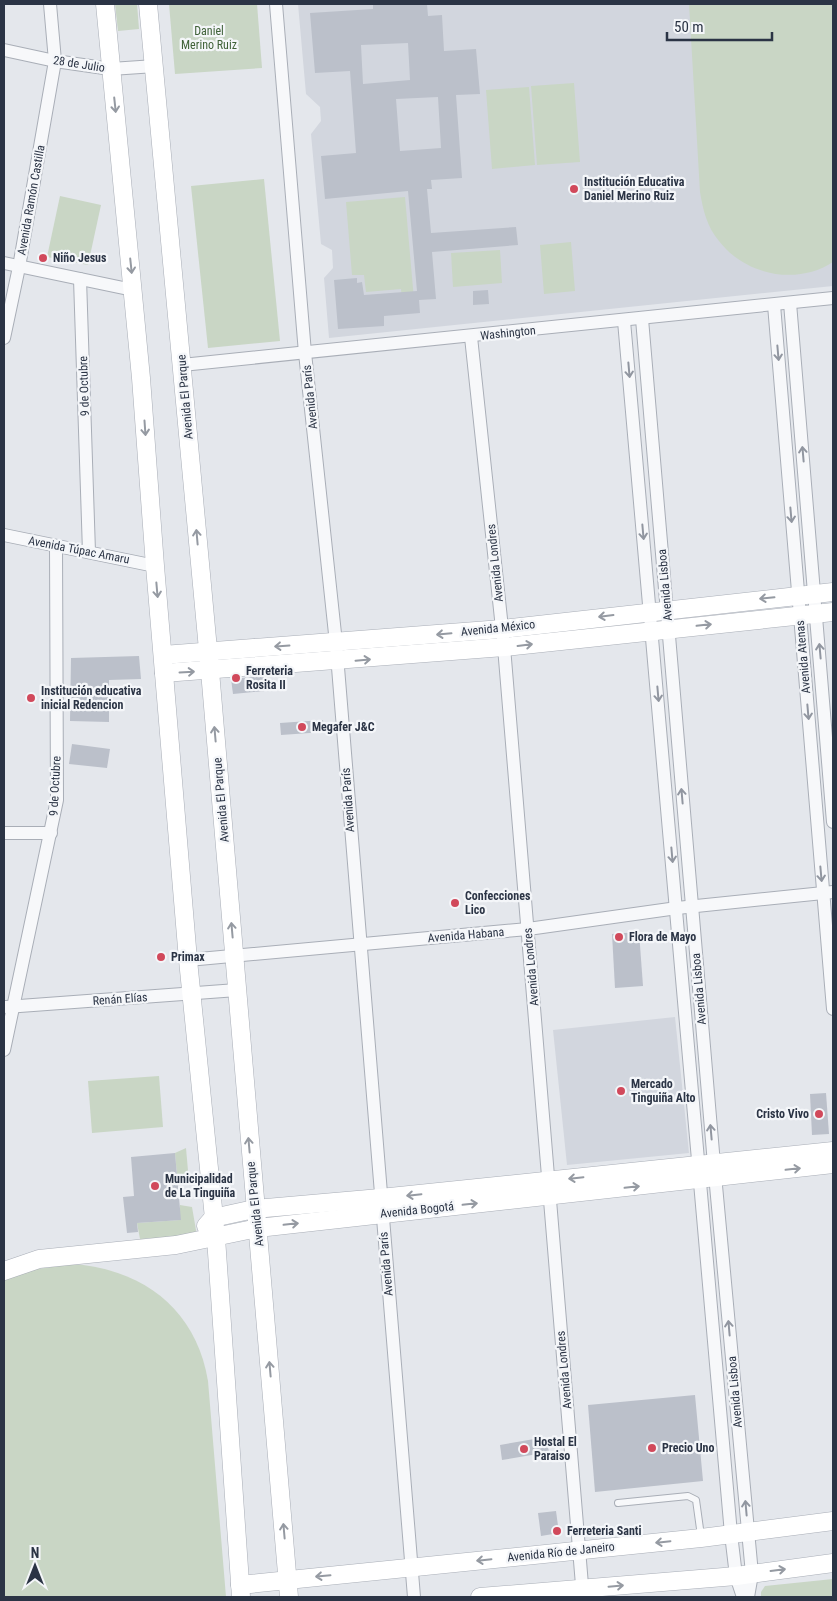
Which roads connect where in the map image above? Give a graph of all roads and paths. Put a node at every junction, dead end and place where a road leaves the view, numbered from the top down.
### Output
1 (50, 4) edge
2 (105, 4) edge
3 (148, 4) edge
4 (276, 4) edge
5 (4, 50) edge
6 (56, 61) junction
7 (155, 66) junction
8 (111, 69) junction
9 (4, 263) edge
10 (19, 267) junction
11 (80, 279) junction
12 (133, 290) junction
13 (833, 298) edge
14 (790, 303) junction
15 (774, 305) junction
16 (642, 320) junction
17 (624, 321) junction
18 (471, 337) junction
19 (4, 338) edge
20 (305, 353) junction
21 (182, 365) junction
22 (4, 535) edge
23 (56, 546) junction
24 (89, 552) junction
25 (155, 566) junction
26 (833, 592) edge
27 (806, 594) junction
28 (658, 610) junction
29 (817, 614) edge
30 (502, 629) junction
31 (660, 629) junction
32 (336, 643) junction
33 (504, 647) junction
34 (207, 651) junction
35 (162, 655) junction
36 (337, 662) junction
37 (210, 671) junction
38 (164, 673) junction
39 (833, 822) edge
40 (4, 833) edge
41 (51, 833) junction
42 (828, 892) edge
43 (692, 906) junction
44 (676, 908) junction
45 (528, 929) junction
46 (359, 945) junction
47 (234, 957) junction
48 (188, 960) junction
49 (237, 990) junction
50 (192, 993) junction
51 (8, 1007) edge
52 (833, 1009) edge
53 (4, 1050) edge
54 (833, 1151) edge
55 (833, 1164) edge
56 (707, 1171) junction
57 (550, 1189) junction
58 (381, 1206) junction
59 (260, 1208) junction
60 (214, 1218) junction
61 (258, 1228) junction
62 (216, 1238) junction
63 (192, 1242) junction
64 (4, 1271) edge
65 (618, 1503) dead end
66 (833, 1521) edge
67 (739, 1533) junction
68 (701, 1538) junction
69 (579, 1550) junction
70 (833, 1563) edge
71 (411, 1568) junction
72 (744, 1575) junction
73 (288, 1580) junction
74 (241, 1591) edge
75 (582, 1593) edge
76 (289, 1597) edge
77 (414, 1597) edge
78 (480, 1597) edge
79 (743, 1597) edge
80 (748, 1597) edge

1 - 6 street, Avenida Ramón Castilla
2 - 8 street
3 - 7 street, Avenida El Parque
4 - 20 street, Avenida París
5 - 6 street, 28 de Julio
6 - 8 street, 28 de Julio
6 - 10 street, Avenida Ramón Castilla
7 - 8 street, 28 de Julio
7 - 21 street, Avenida El Parque
8 -> 12 street
9 - 10 street
10 - 11 street
10 - 19 street, Avenida Ramón Castilla
11 - 12 street
11 - 24 street, 9 de Octubre
12 -> 25 street
13 - 14 street, Washington
14 - 15 street, Washington
27 -> 14 street, Avenida Atenas
15 - 16 street, Washington
15 -> 27 street, Avenida Atenas
16 - 17 street, Washington
16 - 28 street, Avenida Lisboa
17 - 18 street, Washington
17 -> 28 street, Avenida Lisboa
18 - 20 street, Washington
18 - 30 street, Avenida Londres
20 - 21 street, Washington
20 - 32 street, Avenida París
34 -> 21 street, Avenida El Parque
22 - 23 street, Avenida Túpac Amaru
23 - 24 street, Avenida Túpac Amaru
23 - 41 street, 9 de Octubre
24 - 25 street, Avenida Túpac Amaru
25 -> 35 street
26 - 27 street, Avenida México
27 -> 28 street, Avenida México
27 - 29 street, Avenida Atenas
28 -> 30 street, Avenida México
28 - 31 street, Avenida Lisboa
31 -> 29 street, Avenida México
39 -> 29 street, Avenida Atenas
29 -> 42 street, Avenida Atenas
30 -> 32 street, Avenida México
30 - 33 street, Avenida Londres
33 -> 31 street, Avenida México
43 -> 31 street, Avenida Lisboa
31 -> 44 street, Avenida Lisboa
32 -> 34 street, Avenida México
32 - 36 street, Avenida París
36 -> 33 street, Avenida México
33 - 45 street, Avenida Londres
34 - 35 street, Avenida México
34 - 37 street, Avenida El Parque
35 - 38 street
36 - 37 street, Avenida México
36 - 46 street, Avenida París
38 -> 37 street, Avenida México
47 -> 37 street, Avenida El Parque
38 - 48 street
40 - 41 street
41 - 51 street, 9 de Octubre
42 - 43 street, Avenida Habana
42 - 52 street, Avenida Atenas
43 - 44 street, Avenida Habana
56 -> 43 street, Avenida Lisboa
44 - 45 street, Avenida Habana
44 - 56 street, Avenida Lisboa
45 - 46 street, Avenida Habana
45 - 57 street, Avenida Londres
46 - 47 street, Avenida Habana
46 - 58 street, Avenida París
47 - 48 street, Avenida Habana
47 - 49 street, Avenida El Parque
48 - 50 street
49 - 50 street, Renán Elías
59 -> 49 street, Avenida El Parque
50 - 51 street, Renán Elías
50 - 60 street
51 - 53 street, 9 de Octubre
54 - 56 street, Avenida Bogotá
56 -> 55 street, Avenida Bogotá
56 - 57 street, Avenida Bogotá
56 - 67 street, Avenida Lisboa
57 - 58 street, Avenida Bogotá
57 - 69 street, Avenida Londres
58 - 59 street, Avenida Bogotá
61 -> 58 street, Avenida Bogotá
58 - 71 street, Avenida París
59 - 60 street, Avenida Bogotá
59 - 61 street, Avenida El Parque
60 - 62 street
60 - 63 street
61 - 62 street, Avenida Bogotá
73 -> 61 street, Avenida El Parque
62 - 63 street, Avenida Bogotá
62 - 74 street
63 - 64 street, Avenida Bogotá
65 - 68 lane
66 - 67 street, Avenida Río de Janeiro
67 - 68 street, Avenida Río de Janeiro
67 - 72 street, Avenida Lisboa
68 -> 69 street, Avenida Río de Janeiro
69 -> 71 street, Avenida Río de Janeiro
69 - 75 street, Avenida Londres
72 -> 70 street
71 -> 73 street, Avenida Río de Janeiro
71 - 77 street, Avenida París
75 -> 72 street
72 - 79 street, Avenida Lisboa
72 - 80 street, Avenida Lisboa
73 - 74 street, Avenida Río de Janeiro
73 - 76 street, Avenida El Parque
75 - 78 street

